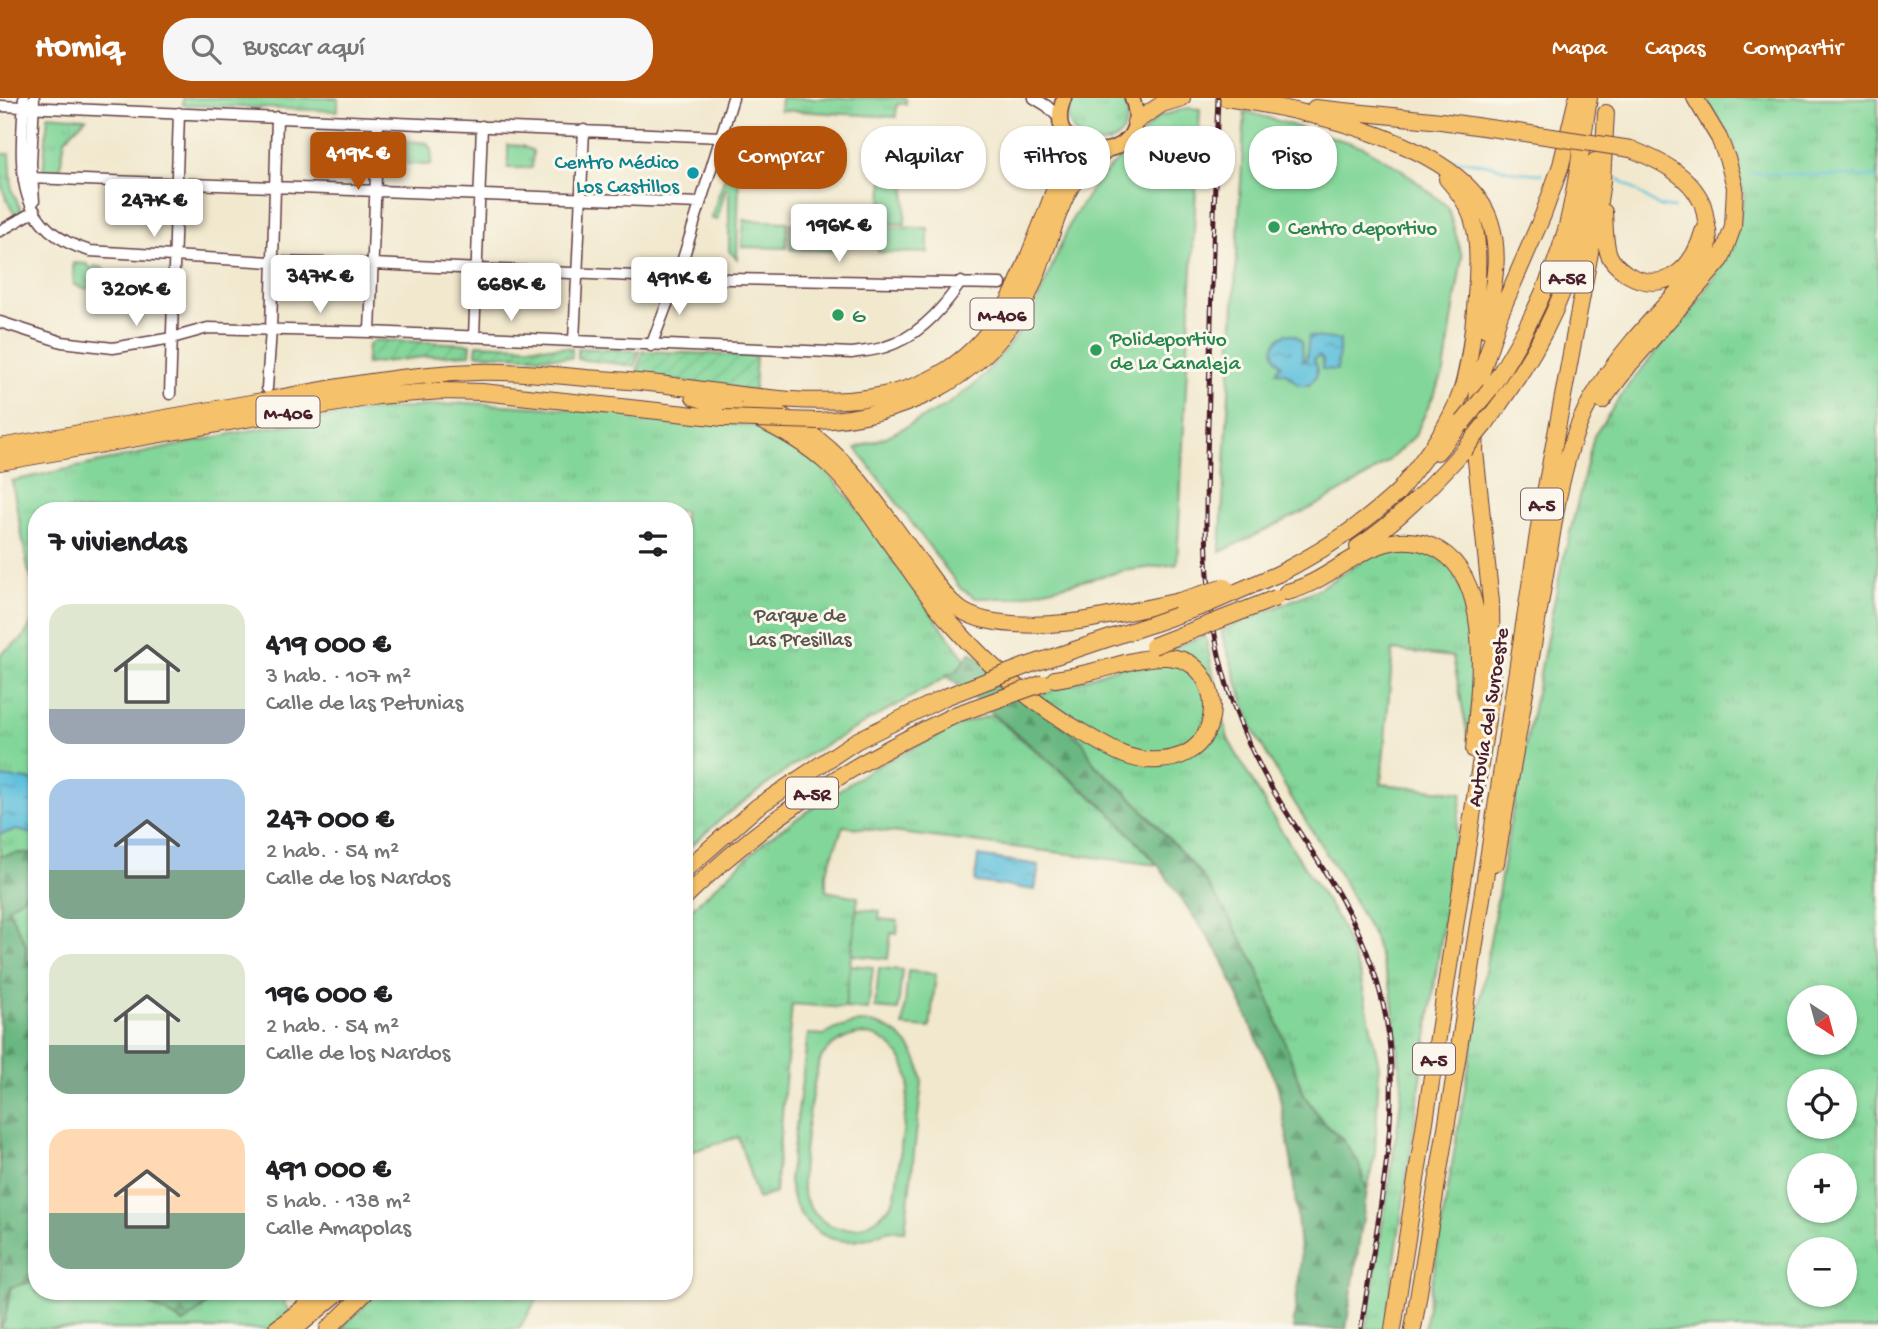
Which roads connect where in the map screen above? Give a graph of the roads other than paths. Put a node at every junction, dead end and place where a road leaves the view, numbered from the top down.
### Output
1 (733, 98) edge
2 (1034, 98) edge
3 (1064, 98) edge
4 (1132, 98) edge
5 (1182, 98) edge
6 (1317, 98) edge
7 (1577, 98) edge
8 (1589, 98) edge
9 (1695, 98) edge
10 (1230, 99) edge
11 (29, 102) edge
12 (0, 106) edge
13 (1608, 106) edge
14 (179, 113) junction
15 (277, 117) junction
16 (1441, 121) junction
17 (378, 122) junction
18 (1135, 122) junction
19 (482, 126) junction
20 (724, 126) edge
21 (1062, 126) edge
22 (1063, 126) edge
23 (584, 130) junction
24 (714, 137) edge
25 (1410, 148) junction
26 (1110, 150) edge
27 (714, 159) edge
28 (31, 178) junction
29 (176, 181) junction
30 (1602, 181) junction
31 (275, 186) junction
32 (1052, 189) edge
33 (1069, 189) edge
34 (374, 190) junction
35 (480, 194) junction
36 (581, 198) junction
37 (700, 203) junction
38 (35, 211) junction
39 (1706, 223) junction
40 (0, 231) edge
41 (175, 256) junction
42 (272, 262) junction
43 (373, 264) junction
44 (477, 268) junction
45 (578, 272) junction
46 (1632, 276) junction
47 (677, 278) junction
48 (961, 282) junction
49 (1001, 284) dead end
50 (1659, 313) junction
51 (0, 323) edge
52 (271, 329) junction
53 (370, 332) junction
54 (474, 337) junction
55 (172, 338) junction
56 (574, 341) junction
57 (651, 346) junction
58 (577, 377) junction
59 (1484, 386) junction
60 (267, 388) dead end
61 (726, 393) junction
62 (170, 394) dead end
63 (0, 447) edge
64 (0, 462) edge
65 (1562, 477) junction
66 (1396, 495) junction
67 (1278, 574) junction
68 (1281, 595) junction
69 (1049, 681) junction
70 (1471, 822) junction
71 (693, 863) edge
72 (693, 889) edge
73 (1455, 1073) junction
74 (313, 1300) edge
75 (329, 1300) edge
76 (358, 1300) edge
77 (275, 1329) edge
78 (295, 1329) edge
79 (328, 1329) edge
80 (1393, 1329) edge
81 (1413, 1329) edge

1 - 20 street
2 - 21 street
3 - 22 main road
4 - 18 main road
5 - 18 highway
6 - 16 highway
7 - 59 highway, Autovía del Suroeste / A-5
8 - 59 highway, Autovía del Suroeste / A-5R
9 - 65 highway
10 - 16 highway
10 - 25 highway
11 - 12 street
11 - 14 street
11 - 28 street
11 - 38 street
13 - 30 highway, Autovía del Suroeste / A-5
13 - 68 highway, Autovía del Suroeste / A-5R, bridge
14 - 15 street
14 - 29 street
15 - 17 street
15 - 31 street
16 - 39 highway, bridge
17 - 19 street
17 - 34 street
18 - 26 main road
19 - 23 street
19 - 35 street
23 - 24 street
23 - 36 street
25 - 59 highway
25 - 66 highway
27 - 37 street
28 - 29 street
28 - 38 street
29 - 31 street
29 - 41 street
30 - 46 highway
30 - 73 highway, Autovía del Suroeste / A-5
31 - 34 street
31 - 42 street
32 - 61 highway, M-406
33 - 64 highway, M-406, bridge
34 - 35 street
34 - 43 street
35 - 36 street
35 - 44 street
36 - 37 street
36 - 45 street
37 - 47 street
38 - 40 street
38 - 41 street
39 - 46 highway
39 - 50 highway
41 - 42 street
41 - 55 street
42 - 43 street
42 - 52 street
43 - 44 street
43 - 53 street
44 - 45 street
44 - 54 street
45 - 47 street
45 - 56 street
46 - 50 highway
47 - 48 street
47 - 57 street
48 - 49 street
48 - 57 street
50 - 65 highway
51 - 55 street
52 - 53 street
52 - 55 street
52 - 60 street
53 - 54 street
54 - 56 street
55 - 62 street
56 - 57 street
58 - 61 highway, M-406
58 - 63 highway, M-406
58 - 69 highway
59 - 66 highway, Autovía del Suroeste / A-5R, bridge
59 - 70 highway, Autovía del Suroeste / A-5
61 - 67 highway, bridge
65 - 73 highway
66 - 67 highway, Autovía del Suroeste / A-5R
67 - 71 highway, Autovía del Suroeste / A-5R, bridge
68 - 69 highway, Autovía del Suroeste / A-5R, bridge
68 - 70 highway
69 - 72 highway, Autovía del Suroeste / A-5R, bridge
70 - 80 highway, Autovía del Suroeste / A-5
73 - 81 highway, Autovía del Suroeste / A-5
74 - 77 highway
75 - 78 highway
76 - 79 highway

